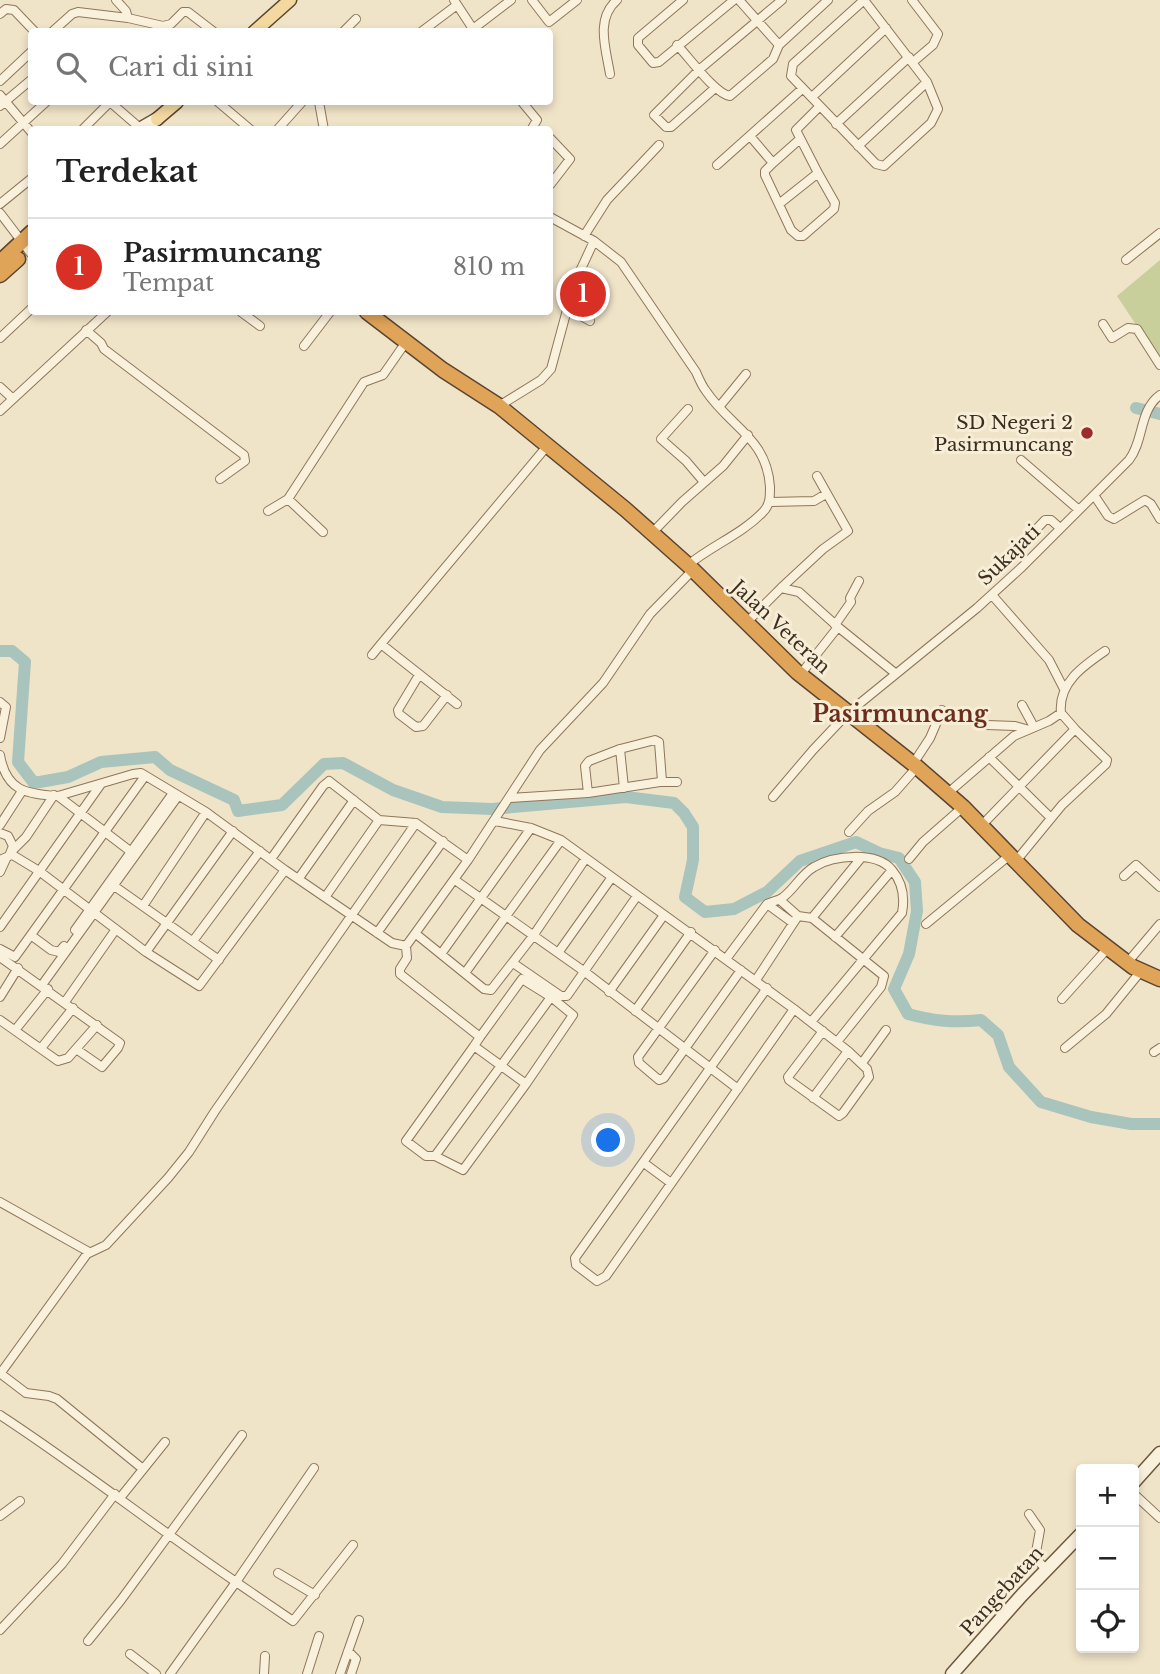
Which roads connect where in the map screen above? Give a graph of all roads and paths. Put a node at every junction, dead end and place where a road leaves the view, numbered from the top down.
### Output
1 (116, 0) edge
2 (289, 0) edge
3 (511, 0) edge
4 (532, 0) edge
5 (577, 0) edge
6 (617, 0) edge
7 (682, 0) edge
8 (737, 0) edge
9 (782, 0) edge
10 (828, 0) edge
11 (864, 0) edge
12 (912, 0) edge
13 (456, 2) edge
14 (0, 14) edge
15 (128, 18) junction
16 (356, 19) dead end
17 (758, 21) junction
18 (31, 28) edge
19 (56, 28) edge
20 (209, 28) edge
21 (258, 28) edge
22 (347, 28) edge
23 (426, 28) edge
24 (471, 28) edge
25 (475, 28) edge
26 (886, 28) junction
27 (677, 45) junction
28 (779, 45) junction
29 (28, 55) edge
30 (911, 60) junction
31 (700, 69) junction
32 (610, 74) dead end
33 (0, 81) edge
34 (28, 82) edge
35 (927, 82) junction
36 (715, 88) junction
37 (802, 89) junction
38 (812, 97) junction
39 (2, 101) edge
40 (43, 105) edge
41 (107, 105) edge
42 (114, 105) edge
43 (173, 105) edge
44 (222, 105) edge
45 (299, 105) edge
46 (320, 105) edge
47 (525, 105) edge
48 (820, 106) junction
49 (23, 123) junction
50 (836, 124) junction
51 (86, 126) edge
52 (146, 126) edge
53 (246, 126) edge
54 (281, 126) edge
55 (323, 126) edge
56 (536, 126) edge
57 (28, 129) edge
58 (750, 136) junction
59 (800, 139) junction
60 (553, 141) edge
61 (0, 144) edge
62 (659, 145) dead end
63 (858, 146) junction
64 (773, 163) junction
65 (717, 165) dead end
66 (818, 173) junction
67 (28, 181) edge
68 (553, 181) edge
69 (0, 204) edge
70 (779, 204) junction
71 (0, 213) edge
72 (553, 219) edge
73 (1160, 233) edge
74 (584, 236) junction
75 (594, 241) junction
76 (28, 244) edge
77 (28, 246) edge
78 (28, 246) edge
79 (1126, 260) dead end
80 (0, 262) edge
81 (0, 275) edge
82 (567, 308) junction
83 (28, 312) edge
84 (99, 315) edge
85 (245, 315) edge
86 (328, 315) edge
87 (370, 315) edge
88 (590, 321) dead end
89 (1102, 324) dead end
90 (260, 326) dead end
91 (86, 330) junction
92 (0, 338) edge
93 (406, 342) junction
94 (304, 346) dead end
95 (1160, 365) edge
96 (746, 374) dead end
97 (0, 387) edge
98 (1160, 395) edge
99 (12, 398) junction
100 (499, 406) junction
101 (719, 407) junction
102 (688, 409) dead end
103 (0, 411) edge
104 (748, 435) junction
105 (548, 445) junction
106 (1021, 460) dead end
107 (817, 476) dead end
108 (220, 479) dead end
109 (704, 481) junction
110 (826, 494) junction
111 (1094, 495) junction
112 (288, 499) junction
113 (770, 502) junction
114 (1079, 510) junction
115 (268, 511) dead end
116 (1160, 519) edge
117 (1060, 528) junction
118 (323, 532) dead end
119 (652, 533) junction
120 (1024, 542) dead end
121 (691, 568) junction
122 (859, 581) dead end
123 (781, 588) junction
124 (992, 595) junction
125 (746, 623) junction
126 (836, 626) junction
127 (381, 644) junction
128 (1105, 651) dead end
129 (372, 655) dead end
130 (895, 673) junction
131 (800, 675) junction
132 (419, 676) junction
133 (1064, 688) junction
134 (447, 695) junction
135 (3, 704) edge
136 (457, 704) dead end
137 (1022, 705) dead end
138 (942, 710) dead end
139 (848, 713) junction
140 (1061, 713) junction
141 (0, 715) edge
142 (988, 725) dead end
143 (1030, 728) junction
144 (1075, 729) junction
145 (0, 738) edge
146 (620, 749) junction
147 (0, 755) edge
148 (989, 757) junction
149 (915, 766) junction
150 (1, 769) edge
151 (145, 775) junction
152 (662, 782) junction
153 (677, 782) dead end
154 (101, 784) junction
155 (1018, 787) junction
156 (624, 788) junction
157 (22, 791) junction
158 (588, 793) junction
159 (948, 793) junction
160 (176, 794) junction
161 (56, 795) junction
162 (773, 797) dead end
163 (509, 799) junction
164 (354, 800) junction
165 (963, 807) junction
166 (206, 812) junction
167 (81, 813) junction
168 (1051, 818) junction
169 (496, 819) junction
170 (379, 820) junction
171 (416, 823) junction
172 (0, 825) edge
173 (982, 825) junction
174 (531, 828) junction
175 (233, 831) junction
176 (105, 832) junction
177 (849, 832) dead end
178 (0, 833) edge
179 (443, 841) junction
180 (561, 841) junction
181 (130, 851) junction
182 (260, 851) junction
183 (7, 855) edge
184 (586, 858) junction
185 (861, 858) junction
186 (1013, 858) junction
187 (271, 859) junction
188 (909, 859) dead end
189 (468, 860) junction
190 (285, 870) junction
191 (892, 870) junction
192 (39, 871) junction
193 (0, 873) edge
194 (1124, 876) dead end
195 (612, 877) junction
196 (299, 878) junction
197 (455, 880) junction
198 (111, 884) junction
199 (1160, 887) edge
200 (62, 891) junction
201 (326, 896) junction
202 (637, 896) junction
203 (482, 899) junction
204 (780, 900) junction
205 (767, 904) junction
206 (143, 906) junction
207 (91, 911) junction
208 (351, 914) junction
209 (664, 915) junction
210 (508, 918) junction
211 (812, 918) junction
212 (796, 919) junction
213 (167, 923) junction
214 (926, 924) dead end
215 (1160, 924) edge
216 (0, 927) edge
217 (116, 929) junction
218 (691, 932) junction
219 (377, 933) junction
220 (416, 934) junction
221 (32, 936) junction
222 (533, 936) junction
223 (835, 937) junction
224 (193, 941) junction
225 (30, 945) dead end
226 (405, 946) junction
227 (0, 949) edge
228 (1107, 949) junction
229 (715, 950) junction
230 (146, 952) junction
231 (558, 953) junction
232 (442, 954) junction
233 (0, 957) edge
234 (726, 959) junction
235 (865, 959) junction
236 (219, 960) junction
237 (513, 963) junction
238 (1127, 963) junction
239 (16, 967) junction
240 (741, 970) junction
241 (1141, 971) junction
242 (585, 972) junction
243 (465, 973) junction
244 (1160, 979) edge
245 (756, 980) junction
246 (45, 987) junction
247 (767, 988) junction
248 (610, 992) junction
249 (0, 997) edge
250 (551, 997) junction
251 (1062, 999) dead end
252 (69, 1005) junction
253 (794, 1009) junction
254 (635, 1012) junction
255 (0, 1020) edge
256 (811, 1022) junction
257 (97, 1026) junction
258 (659, 1029) junction
259 (16, 1030) junction
260 (886, 1030) dead end
261 (823, 1031) junction
262 (480, 1037) junction
263 (837, 1042) junction
264 (474, 1046) junction
265 (42, 1048) junction
266 (1065, 1048) dead end
267 (76, 1049) junction
268 (685, 1049) junction
269 (848, 1051) junction
270 (862, 1063) junction
271 (500, 1065) junction
272 (712, 1069) junction
273 (526, 1084) junction
274 (738, 1089) junction
275 (813, 1098) junction
276 (435, 1156) junction
277 (644, 1163) junction
278 (671, 1183) junction
279 (0, 1202) edge
280 (87, 1255) junction
281 (0, 1374) edge
282 (0, 1415) edge
283 (242, 1435) dead end
284 (165, 1442) dead end
285 (1160, 1453) edge
286 (314, 1468) dead end
287 (143, 1469) junction
288 (1139, 1476) edge
289 (118, 1496) junction
290 (1139, 1499) edge
291 (20, 1501) dead end
292 (1029, 1514) dead end
293 (0, 1516) edge
294 (1160, 1518) edge
295 (168, 1536) junction
296 (1076, 1539) edge
297 (353, 1545) dead end
298 (1044, 1571) junction
299 (278, 1573) dead end
300 (236, 1582) junction
301 (315, 1595) junction
302 (359, 1620) dead end
303 (0, 1630) edge
304 (319, 1636) dead end
305 (88, 1641) dead end
306 (348, 1651) junction
307 (130, 1654) dead end
308 (265, 1656) dead end
309 (156, 1674) edge
310 (170, 1674) edge
311 (264, 1674) edge
312 (307, 1674) edge
313 (341, 1674) edge
314 (351, 1674) edge
315 (952, 1674) edge

1 - 15 street
2 - 21 main road
3 - 25 street
4 - 5 street
6 - 32 street
7 - 27 street
8 - 17 street
8 - 27 street
9 - 17 street
10 - 28 street
11 - 26 street
11 - 37 street
12 - 30 street
13 - 23 street
13 - 24 street
14 - 18 street
15 - 19 street
15 - 20 street
16 - 22 street
17 - 28 street
17 - 31 street
26 - 30 street
26 - 38 street
27 - 31 street
28 - 36 street
29 - 33 street
30 - 35 street
30 - 50 street
31 - 36 street
31 - 36 street
34 - 39 street
35 - 63 street
35 - 63 street
37 - 38 street
37 - 58 street
38 - 48 street
39 - 49 street
40 - 49 street
41 - 51 street
42 - 52 street
43 - 52 main road
44 - 53 street
45 - 54 street
46 - 55 street
47 - 56 street
48 - 50 street
48 - 59 street
49 - 57 street
49 - 61 street
50 - 63 street
58 - 64 street
58 - 65 street
59 - 64 street
59 - 66 street
60 - 68 street
62 - 74 street
64 - 70 street
66 - 70 street
66 - 70 street
67 - 69 street
71 - 76 street
72 - 74 street
73 - 79 street
74 - 75 street
75 - 82 street
75 - 101 street
77 - 80 highway
78 - 81 highway
82 - 88 street
82 - 100 street
83 - 92 street
84 - 91 street
85 - 90 street
86 - 94 street
87 - 93 highway, Jalan Veteran
89 - 95 street
91 - 99 street
91 - 108 street
93 - 100 highway, Jalan Veteran
93 - 112 street
96 - 101 street
97 - 99 street
98 - 111 street, Sukajati
99 - 103 street
100 - 105 highway, Jalan Veteran
101 - 104 street
102 - 109 street
104 - 109 street
104 - 113 street
105 - 119 highway, Jalan Veteran
105 - 127 street
106 - 114 street
107 - 110 street
109 - 119 street
110 - 113 street
110 - 123 street
111 - 114 street, Sukajati
111 - 116 street
112 - 115 street
112 - 118 street
113 - 121 street
114 - 117 street, Sukajati
117 - 120 street
117 - 124 street, Sukajati
119 - 121 highway, Jalan Veteran
121 - 125 highway, Jalan Veteran
121 - 163 street
122 - 126 street
123 - 125 street
123 - 126 street
124 - 130 street, Sukajati
124 - 133 street
125 - 131 highway, Jalan Veteran
126 - 130 street
126 - 131 street
127 - 129 street
127 - 132 street
128 - 133 street
130 - 139 street, Sukajati
131 - 139 highway, Jalan Veteran
132 - 134 street
132 - 134 street
133 - 140 street
134 - 136 street
135 - 141 street
135 - 145 street
137 - 143 street
138 - 149 street
139 - 149 highway, Jalan Veteran
139 - 162 street, Sukajati
140 - 143 street
140 - 144 street
142 - 143 street
143 - 148 street
144 - 155 street
144 - 168 street
146 - 152 street
146 - 156 street
146 - 158 street
147 - 150 street
148 - 155 street
148 - 159 street
149 - 159 highway, Jalan Veteran
149 - 177 street
150 - 157 street
151 - 154 street
151 - 160 street
151 - 176 street
152 - 153 street
152 - 156 street
154 - 161 street
154 - 167 street
155 - 168 street
155 - 173 street
156 - 158 street
157 - 161 street
157 - 172 street
158 - 163 street
159 - 165 highway, Jalan Veteran
160 - 166 street
160 - 181 street
160 - 198 street
161 - 167 street
161 - 183 street
163 - 169 street
164 - 170 street
164 - 187 street
164 - 196 street
165 - 173 highway, Jalan Veteran
165 - 188 street
166 - 175 street
166 - 206 street
167 - 176 street
167 - 192 street
168 - 186 street
169 - 174 street
169 - 189 street
170 - 171 street
170 - 201 street
171 - 179 street
171 - 208 street
173 - 186 highway, Jalan Veteran
174 - 180 street
174 - 203 street
175 - 182 street
175 - 213 street
176 - 181 street
176 - 200 street
178 - 183 street
179 - 189 street
179 - 219 street
180 - 184 street
180 - 210 street
181 - 198 street
182 - 187 street
182 - 224 street
183 - 192 street
183 - 193 street
184 - 195 street
184 - 222 street
185 - 191 street
185 - 204 street
185 - 211 street
186 - 214 street
186 - 228 highway, Jalan Veteran
187 - 190 street
189 - 197 street
190 - 196 street
190 - 236 street
191 - 223 street
191 - 235 street
192 - 200 street
192 - 216 street
194 - 199 street
195 - 202 street
195 - 231 street
196 - 201 street
197 - 203 street
197 - 220 street
198 - 206 street
198 - 207 street
200 - 207 street
200 - 221 street
201 - 208 street
202 - 209 street
202 - 242 street
203 - 210 street
203 - 232 street
204 - 205 street
204 - 212 street
205 - 212 street
205 - 234 street
206 - 213 street
207 - 217 street
207 - 221 street
207 - 246 street
208 - 219 street
208 - 280 street
209 - 218 street
209 - 248 street
210 - 222 street
210 - 243 street
211 - 212 street
211 - 223 street
212 - 245 street
213 - 224 street
213 - 230 street
215 - 238 street
217 - 230 street
217 - 252 street
218 - 229 street
218 - 254 street
219 - 226 street
220 - 226 street
220 - 232 street
221 - 227 street
222 - 231 street
222 - 237 street
223 - 235 street
224 - 236 street
225 - 239 street
226 - 262 street
228 - 238 highway, Jalan Veteran
228 - 251 street
229 - 234 street
229 - 258 street
230 - 236 street
231 - 242 street
232 - 243 street
233 - 239 street
234 - 240 street
235 - 256 street
235 - 263 street
237 - 242 street
237 - 243 street
238 - 241 highway, Jalan Veteran
239 - 246 street
239 - 249 street
240 - 245 street
240 - 268 street
241 - 244 highway, Jalan Veteran
241 - 266 street
242 - 248 street
245 - 247 street
246 - 252 street
246 - 259 street
247 - 253 street
247 - 272 street
248 - 254 street
250 - 262 street
250 - 271 street
250 - 273 street
252 - 257 street
252 - 265 street
253 - 256 street
253 - 274 street
254 - 258 street
255 - 259 street
256 - 261 street
257 - 267 street
257 - 267 street
258 - 268 street
258 - 268 street
259 - 265 street
260 - 270 street
261 - 263 street
261 - 275 street
262 - 264 street
263 - 269 street
264 - 271 street
264 - 276 street
265 - 267 street
268 - 272 street
269 - 270 street
269 - 275 street
270 - 275 street
271 - 273 street
271 - 276 street
272 - 274 street
272 - 277 street
273 - 276 street
274 - 278 street
277 - 278 street
277 - 278 street
279 - 280 street
280 - 281 street
281 - 287 street
282 - 289 street
283 - 295 street
284 - 287 street
285 - 288 street
286 - 300 street
287 - 289 street
289 - 295 street
289 - 303 street
290 - 294 street
291 - 293 street
292 - 298 street
295 - 300 street
295 - 305 street
296 - 298 street, Pangebatan
297 - 301 street
298 - 315 street, Pangebatan
299 - 301 street
300 - 301 street
300 - 310 street
302 - 306 street
304 - 312 street
306 - 313 street
306 - 314 street
307 - 309 street
308 - 311 street

